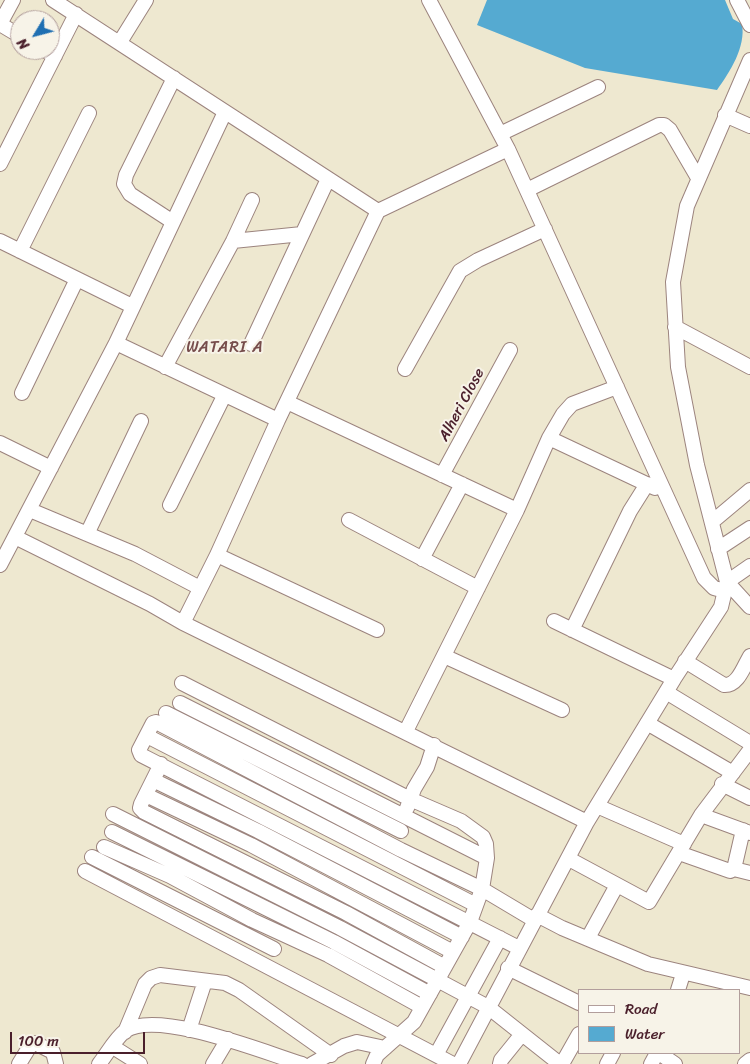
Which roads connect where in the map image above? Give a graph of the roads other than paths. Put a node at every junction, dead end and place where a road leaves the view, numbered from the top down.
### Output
1 (13, 0) edge
2 (54, 0) edge
3 (146, 0) edge
4 (429, 0) edge
5 (737, 0) edge
6 (76, 14) junction
7 (750, 25) edge
8 (10, 30) edge
9 (60, 37) edge
10 (120, 42) junction
11 (46, 60) edge
12 (750, 60) edge
13 (174, 78) junction
14 (598, 87) dead end
15 (225, 112) junction
16 (89, 113) dead end
17 (725, 115) junction
18 (750, 126) edge
19 (500, 134) junction
20 (508, 149) junction
21 (0, 164) edge
22 (698, 178) junction
23 (328, 179) junction
24 (527, 190) junction
25 (252, 200) dead end
26 (378, 211) junction
27 (173, 222) junction
28 (545, 229) junction
29 (302, 234) junction
30 (0, 241) edge
31 (233, 241) junction
32 (20, 251) junction
33 (77, 279) junction
34 (132, 306) junction
35 (675, 326) junction
36 (116, 343) junction
37 (251, 344) dead end
38 (510, 350) dead end
39 (165, 367) junction
40 (750, 367) edge
41 (406, 369) dead end
42 (617, 387) junction
43 (22, 393) dead end
44 (224, 396) junction
45 (287, 402) junction
46 (278, 420) junction
47 (141, 421) dead end
48 (549, 438) junction
49 (0, 444) edge
50 (51, 468) junction
51 (442, 475) junction
52 (462, 484) junction
53 (647, 484) junction
54 (750, 490) edge
55 (664, 493) junction
56 (170, 504) dead end
57 (30, 510) junction
58 (517, 510) junction
59 (349, 520) dead end
60 (712, 522) junction
61 (750, 528) edge
62 (87, 534) junction
63 (15, 537) junction
64 (718, 549) junction
65 (217, 555) junction
66 (422, 559) junction
67 (0, 565) edge
68 (750, 566) edge
69 (726, 586) junction
70 (200, 588) junction
71 (478, 588) junction
72 (750, 607) edge
73 (554, 621) dead end
74 (183, 623) junction
75 (377, 630) dead end
76 (572, 630) junction
77 (444, 656) junction
78 (750, 656) edge
79 (685, 661) junction
80 (674, 678) junction
81 (182, 683) dead end
82 (666, 692) junction
83 (180, 703) dead end
84 (562, 710) dead end
85 (166, 713) dead end
86 (243, 714) junction
87 (647, 723) junction
88 (235, 731) junction
89 (406, 731) junction
90 (147, 736) junction
91 (750, 744) edge
92 (434, 745) junction
93 (750, 750) edge
94 (226, 751) junction
95 (326, 756) junction
96 (161, 764) junction
97 (319, 772) junction
98 (733, 773) junction
99 (153, 780) junction
100 (722, 784) junction
101 (312, 786) junction
102 (146, 794) junction
103 (750, 798) edge
104 (410, 799) junction
105 (305, 800) junction
106 (201, 804) junction
107 (597, 806) junction
108 (113, 814) dead end
109 (701, 815) junction
110 (264, 817) junction
111 (405, 817) junction
112 (194, 818) junction
113 (587, 822) junction
114 (258, 831) junction
115 (401, 831) junction
116 (112, 832) dead end
117 (747, 832) edge
118 (189, 834) junction
119 (104, 846) dead end
120 (251, 846) junction
121 (681, 848) junction
122 (181, 850) junction
123 (401, 850) junction
124 (92, 857) dead end
125 (487, 858) junction
126 (569, 858) junction
127 (243, 862) junction
128 (398, 864) junction
129 (734, 869) junction
130 (172, 870) junction
131 (85, 871) dead end
132 (750, 873) edge
133 (270, 875) junction
134 (395, 884) junction
135 (617, 885) junction
136 (482, 889) junction
137 (264, 890) junction
138 (388, 898) junction
139 (258, 905) junction
140 (476, 905) junction
141 (346, 913) junction
142 (380, 914) junction
143 (535, 918) junction
144 (252, 920) junction
145 (470, 922) junction
146 (340, 928) junction
147 (373, 928) junction
148 (282, 934) junction
149 (462, 937) junction
150 (500, 938) junction
151 (588, 938) junction
152 (334, 942) junction
153 (519, 948) junction
154 (274, 949) junction
155 (453, 952) junction
156 (328, 955) junction
157 (266, 964) junction
158 (445, 967) junction
159 (508, 968) junction
160 (683, 974) junction
161 (438, 980) junction
162 (204, 981) junction
163 (750, 988) edge
164 (678, 989) edge
165 (430, 994) junction
166 (467, 996) junction
167 (578, 1003) edge
168 (422, 1007) junction
169 (488, 1007) junction
170 (189, 1030) junction
171 (124, 1032) junction
172 (398, 1034) junction
173 (522, 1034) junction
174 (578, 1036) edge
175 (228, 1039) junction
176 (113, 1047) junction
177 (385, 1048) junction
178 (660, 1054) edge
179 (436, 1055) junction
180 (22, 1058) edge
181 (750, 1060) edge
182 (320, 1061) edge
183 (56, 1064) edge
184 (99, 1064) edge
185 (140, 1064) edge
186 (213, 1064) edge
187 (302, 1064) edge
188 (373, 1064) edge
189 (453, 1064) edge
190 (459, 1064) edge
191 (500, 1064) edge
192 (561, 1064) edge
193 (675, 1064) edge
194 (745, 1064) edge

1 - 8 street
2 - 6 street
3 - 10 street
4 - 19 street
5 - 7 street
6 - 9 street
6 - 10 street
10 - 13 street
11 - 21 street
12 - 17 street
13 - 15 street
13 - 27 street
14 - 19 street
15 - 23 street
15 - 27 street
16 - 32 street
17 - 18 street
17 - 22 street
19 - 20 street
20 - 24 street
20 - 26 street
22 - 24 street
22 - 35 street
23 - 26 street
23 - 29 street
24 - 28 street
25 - 31 street
26 - 45 street
27 - 34 street
28 - 41 street
28 - 42 street
29 - 31 street
29 - 37 street
30 - 32 street
31 - 39 street
32 - 33 street
33 - 34 street
33 - 43 street
34 - 36 street
35 - 40 street
35 - 60 street
36 - 39 street
36 - 50 street
38 - 51 street, Alheri Close
39 - 44 street
42 - 48 street
42 - 55 street
44 - 46 street
44 - 56 street
45 - 46 street
45 - 51 street
46 - 65 street
47 - 62 street
48 - 53 street
48 - 58 street
49 - 50 street
50 - 57 street
51 - 52 street
52 - 58 street
52 - 66 street
53 - 55 street
53 - 76 street
54 - 60 street
55 - 69 street
57 - 62 street
57 - 63 street
58 - 71 street
59 - 66 street
60 - 64 street
61 - 64 street
62 - 70 street
63 - 67 street
63 - 74 street
64 - 69 street
65 - 70 street
65 - 75 street
66 - 71 street
68 - 69 street
69 - 72 street
69 - 79 street
70 - 74 street
71 - 77 street
73 - 76 street
74 - 89 street
76 - 80 street
77 - 84 street
77 - 89 street
78 - 79 street
79 - 80 street
80 - 82 street
81 - 86 street
82 - 87 street
82 - 91 street
83 - 88 street
85 - 94 street
86 - 88 street
86 - 95 street
87 - 98 street
87 - 107 street
88 - 94 street
88 - 97 street
89 - 92 street
90 - 94 street
90 - 96 street
90 - 128 street
92 - 104 street
92 - 113 street
93 - 98 street
94 - 101 street
94 - 105 street
95 - 97 street
95 - 104 street
96 - 99 street
96 - 110 street
97 - 101 street
97 - 111 street
98 - 100 street
99 - 102 street
99 - 106 street
100 - 103 street
100 - 109 street
101 - 105 street
101 - 115 street
102 - 112 street
102 - 118 street
104 - 111 street
104 - 125 street
105 - 123 street
106 - 112 street
106 - 114 street
107 - 113 street
107 - 121 street
108 - 122 street
109 - 117 street
109 - 121 street
110 - 114 street
110 - 134 street
111 - 115 street
111 - 125 street
112 - 118 street
112 - 120 street
113 - 126 street
114 - 120 street
114 - 138 street
115 - 123 street
116 - 130 street
117 - 129 street
118 - 122 street
118 - 127 street
119 - 130 street
120 - 127 street
120 - 142 street
121 - 129 street
121 - 135 street
122 - 130 street
122 - 137 street
123 - 128 street
123 - 136 street
124 - 154 street
125 - 136 street
126 - 135 street
126 - 143 street
127 - 133 street
128 - 134 street
128 - 140 street
129 - 132 street
130 - 139 street
130 - 144 street
131 - 157 street
133 - 137 street
133 - 141 street
134 - 138 street
134 - 145 street
135 - 151 street
136 - 140 street
136 - 143 street
137 - 139 street
137 - 146 street
138 - 142 street
138 - 149 street
139 - 144 street
139 - 152 street
140 - 145 street
141 - 146 street
141 - 147 street
142 - 147 street
142 - 155 street
143 - 151 street
143 - 153 street
144 - 148 street
145 - 149 street
145 - 150 street
146 - 152 street
146 - 161 street
147 - 158 street
148 - 154 street
148 - 156 street
149 - 155 street
150 - 153 street
150 - 166 street
151 - 160 street
152 - 156 street
152 - 165 street
153 - 159 street
154 - 157 street
155 - 158 street
156 - 168 street
157 - 172 street
158 - 161 street
159 - 167 street
159 - 169 street
160 - 163 street
160 - 164 street
161 - 165 street
161 - 166 street
162 - 170 street
162 - 171 street
162 - 182 street
165 - 168 street
166 - 169 street
166 - 179 street
168 - 172 street
169 - 173 street
169 - 190 street
170 - 171 street
170 - 175 street
171 - 176 street
172 - 177 street
172 - 179 street
173 - 191 street
173 - 192 street
174 - 192 street
175 - 186 street
175 - 187 street
176 - 184 street
176 - 185 street
177 - 182 street
177 - 188 street
178 - 193 street
179 - 189 street
180 - 183 street
181 - 194 street

